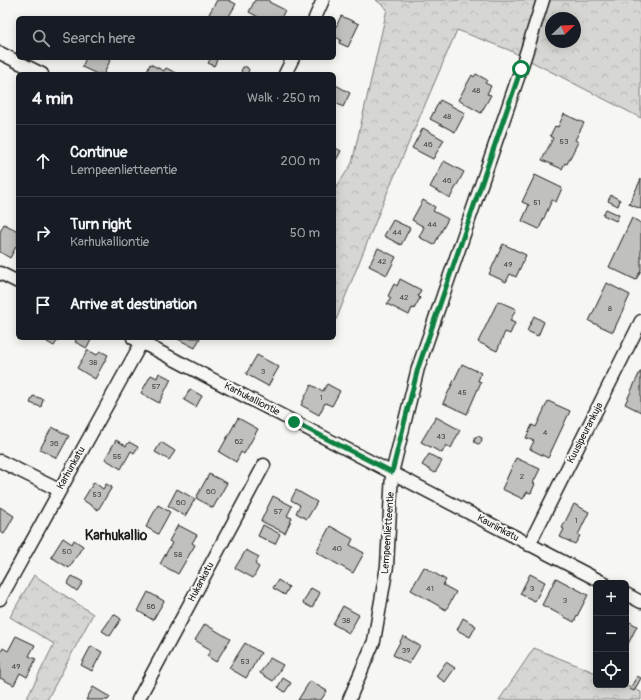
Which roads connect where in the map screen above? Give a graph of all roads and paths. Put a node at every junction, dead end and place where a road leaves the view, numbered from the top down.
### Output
1 (323, 0) edge
2 (543, 0) edge
3 (317, 16) edge
4 (0, 53) edge
5 (292, 60) edge
6 (38, 72) edge
7 (286, 72) edge
8 (0, 273) edge
9 (16, 281) edge
10 (641, 321) edge
11 (138, 340) edge
12 (141, 340) edge
13 (0, 461) edge
14 (264, 465) dead end
15 (392, 472) junction
16 (59, 490) junction
17 (529, 544) junction
18 (598, 580) edge
19 (629, 596) edge
20 (0, 599) edge
21 (641, 602) edge
22 (138, 700) edge
23 (350, 700) edge

1 - 3 street
2 - 15 street, Lempeenlietteentie
4 - 6 street
5 - 7 street
8 - 9 street
10 - 17 street, Kuusipeurankuja
11 - 16 street, Karhunkatu
12 - 15 street, Karhukalliontie
13 - 16 street
14 - 22 street, Hukankatu
15 - 17 street, Kauriinkatu
15 - 23 street, Lempeenlietteentie
16 - 20 street, Karhunkatu
17 - 18 street, Kauriinkatu
19 - 21 street

